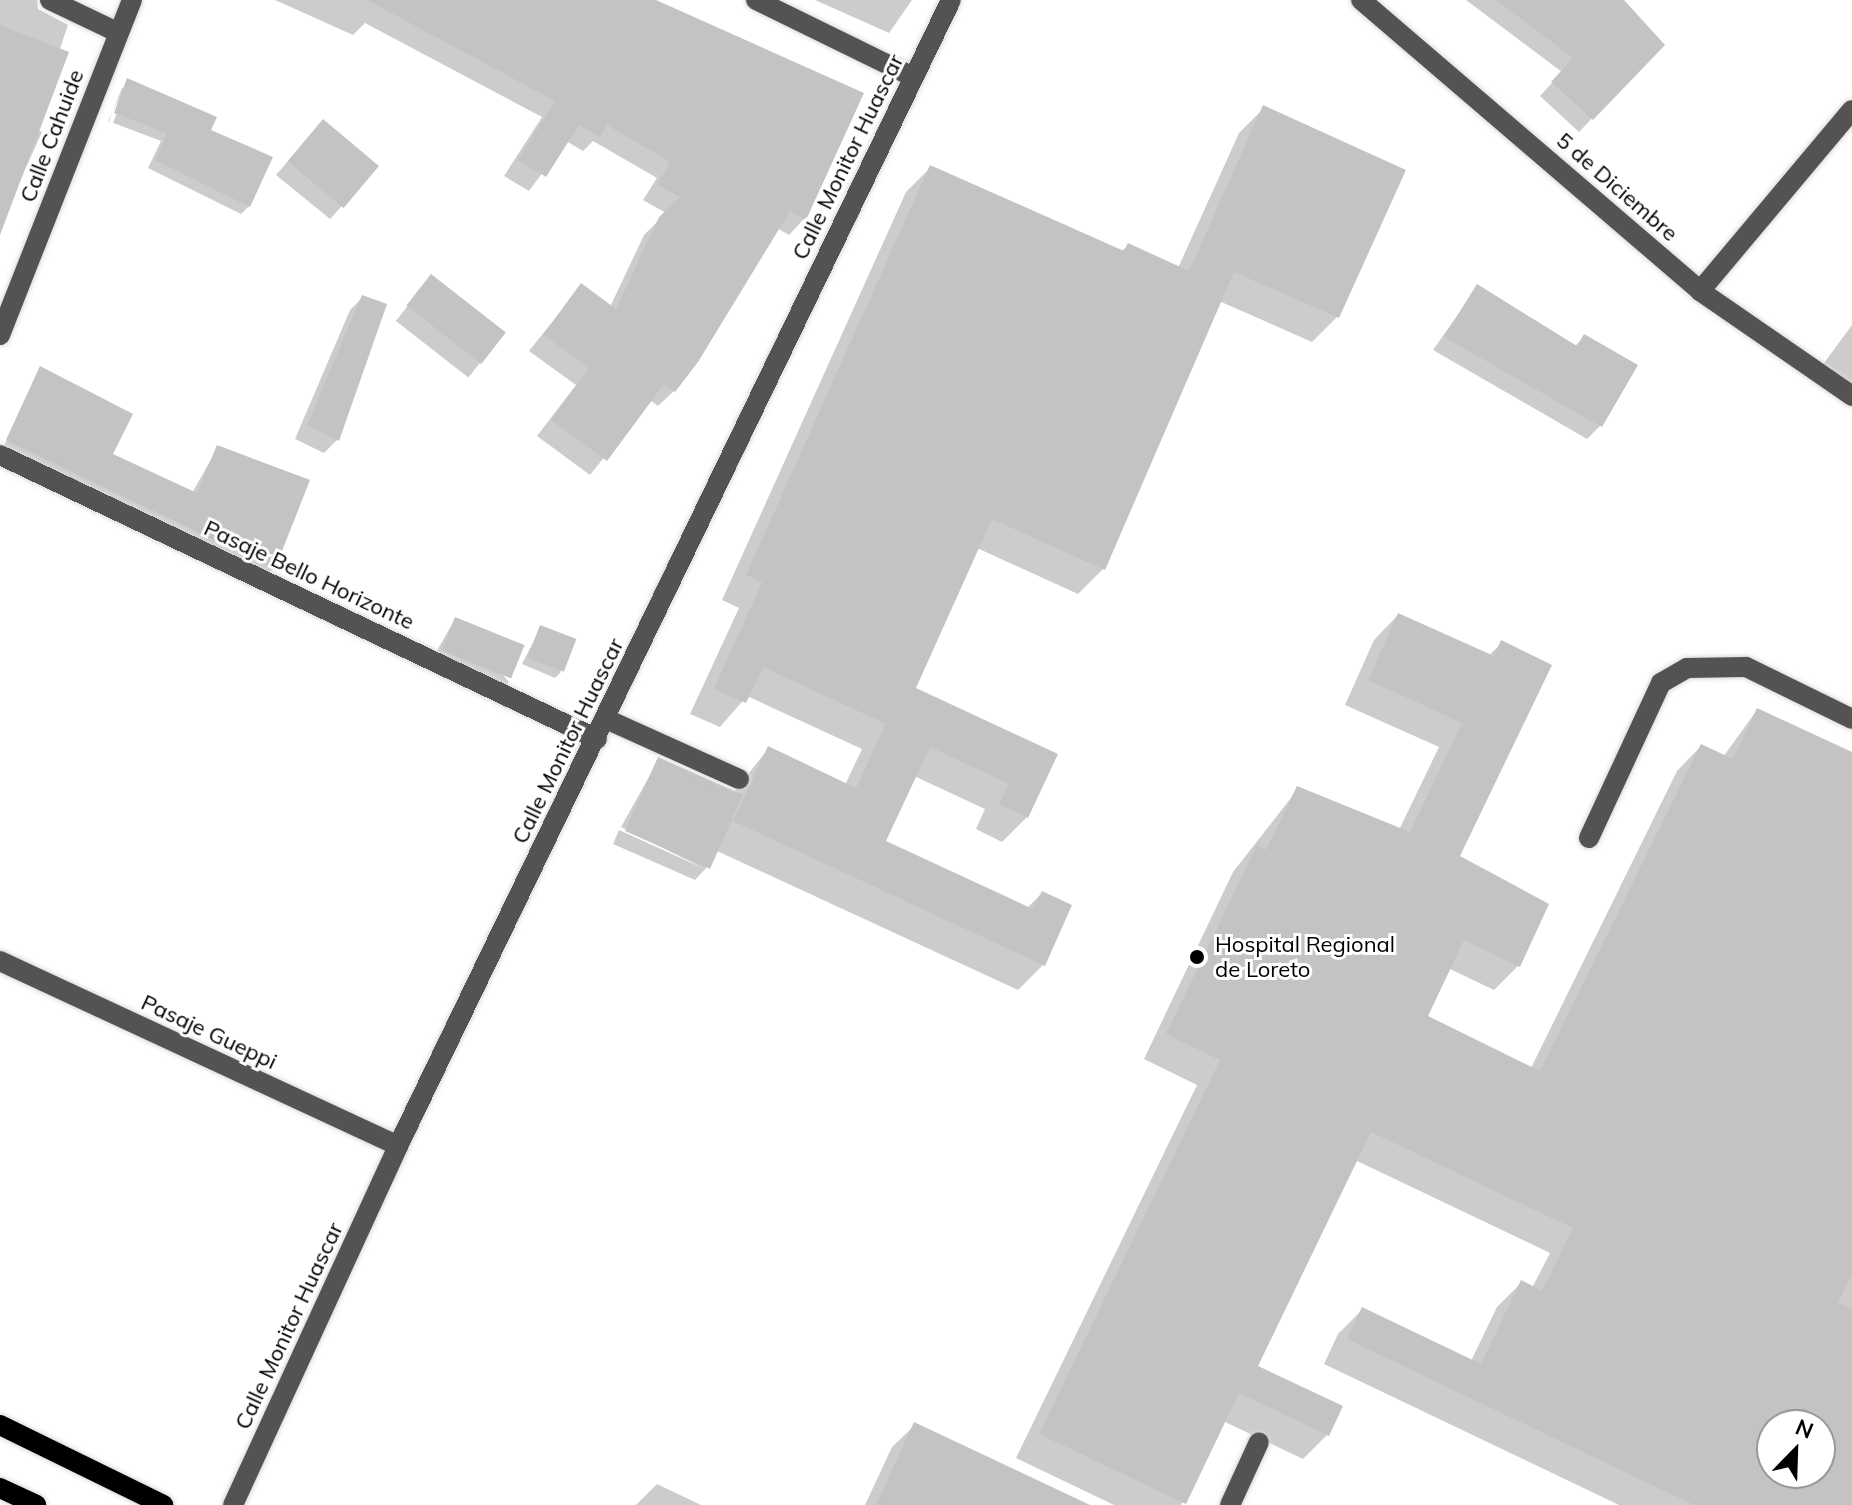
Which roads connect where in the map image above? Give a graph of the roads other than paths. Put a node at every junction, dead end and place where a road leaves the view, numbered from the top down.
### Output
1 (50, 0) edge
2 (132, 0) edge
3 (756, 0) edge
4 (951, 0) edge
5 (1361, 0) edge
6 (119, 33) junction
7 (913, 77) junction
8 (1852, 110) edge
9 (1700, 291) junction
10 (0, 335) edge
11 (1852, 396) edge
12 (0, 455) edge
13 (606, 719) junction
14 (1852, 719) edge
15 (597, 739) junction
16 (739, 779) dead end
17 (1589, 838) dead end
18 (0, 961) edge
19 (398, 1146) junction
20 (0, 1425) edge
21 (1259, 1442) dead end
22 (0, 1488) edge
23 (36, 1505) edge
24 (163, 1505) edge
25 (233, 1505) edge
26 (1230, 1505) edge

1 - 6 street
2 - 6 street, Calle Cahuide
3 - 7 street
4 - 7 street, Calle Monitor Huascar
5 - 9 street, 5 de Diciembre
6 - 10 street, Calle Cahuide
7 - 13 street, Calle Monitor Huascar
8 - 9 street
9 - 11 street, 5 de Diciembre
12 - 15 street, Pasaje Bello Horizonte
13 - 15 street, Calle Monitor Huascar
13 - 16 street
14 - 17 street
15 - 19 street, Calle Monitor Huascar
18 - 19 street, Pasaje Gueppi
19 - 25 street, Calle Monitor Huascar
20 - 24 main road
21 - 26 street
22 - 23 main road

